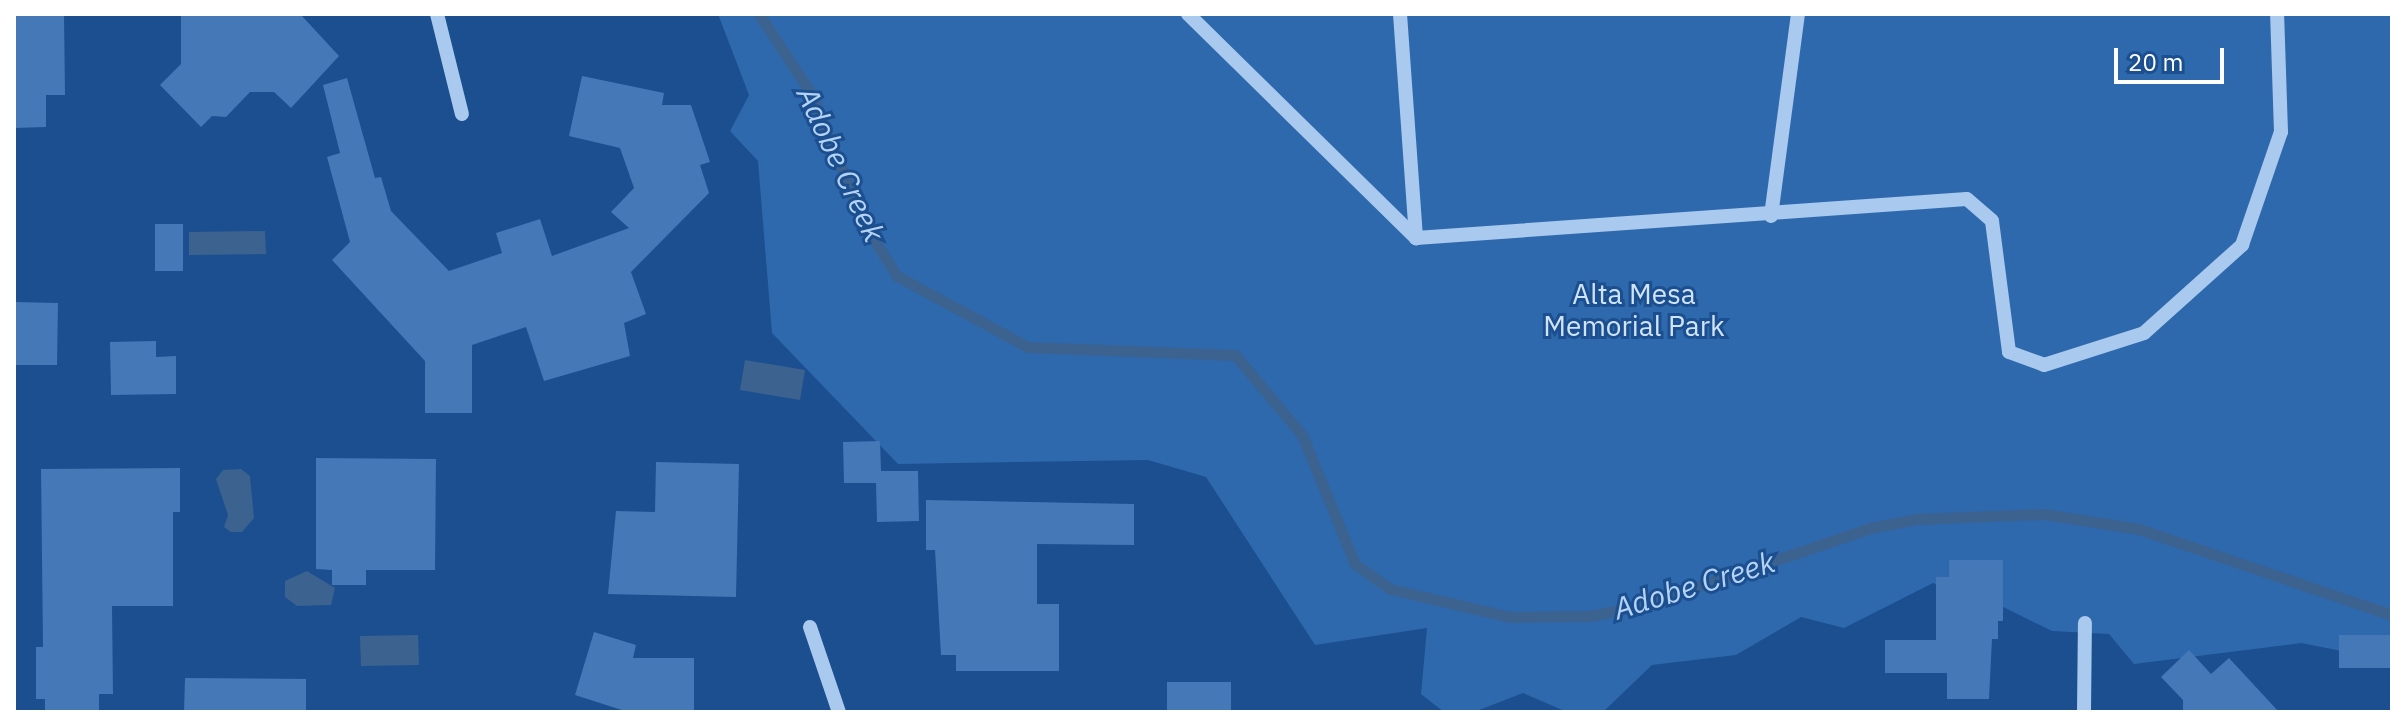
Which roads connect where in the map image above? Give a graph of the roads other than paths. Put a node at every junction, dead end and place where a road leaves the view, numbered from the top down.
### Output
1 (437, 14) edge
2 (1188, 14) edge
3 (1400, 14) edge
4 (1798, 14) edge
5 (2277, 14) edge
6 (462, 114) dead end
7 (1771, 216) junction
8 (1416, 238) junction
9 (2085, 623) dead end
10 (810, 627) dead end
11 (839, 712) edge
12 (2084, 712) edge

1 - 6 street
2 - 8 street
3 - 8 street
4 - 7 street
5 - 7 street
7 - 8 street
9 - 12 street
10 - 11 street

